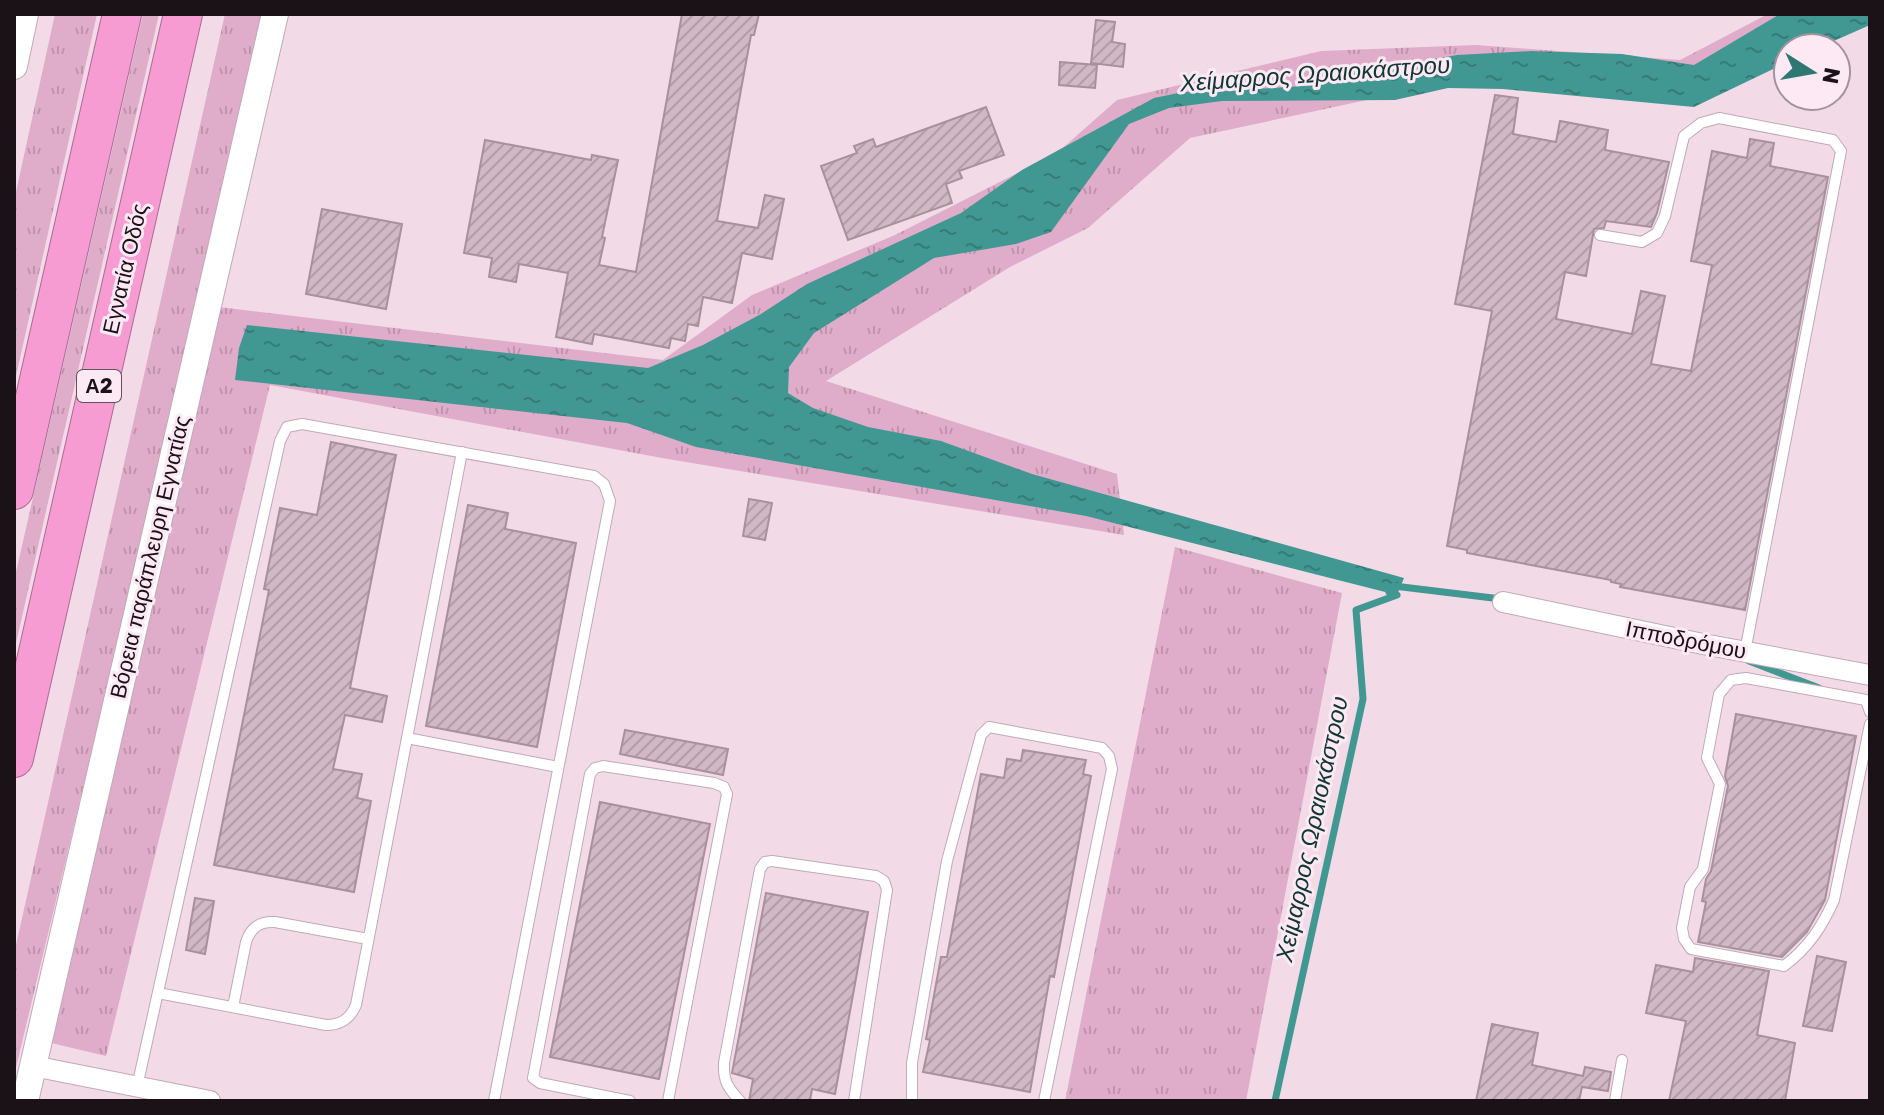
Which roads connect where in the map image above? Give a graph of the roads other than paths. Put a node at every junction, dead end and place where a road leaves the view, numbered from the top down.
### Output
1 (25, 14) edge
2 (122, 14) edge
3 (183, 14) edge
4 (275, 14) edge
5 (14, 66) edge
6 (1600, 235) dead end
7 (462, 452) junction
8 (14, 490) edge
9 (1503, 602) dead end
10 (1745, 652) junction
11 (1870, 677) edge
12 (1866, 700) junction
13 (1870, 712) edge
14 (1870, 724) edge
15 (407, 738) junction
16 (14, 758) edge
17 (558, 767) junction
18 (368, 939) junction
19 (158, 993) junction
20 (233, 1007) junction
21 (1622, 1060) dead end
22 (33, 1066) junction
23 (137, 1087) junction
24 (605, 1099) edge
25 (25, 1101) edge
26 (210, 1101) edge
27 (494, 1101) edge
28 (630, 1101) edge
29 (668, 1101) edge
30 (740, 1101) edge
31 (854, 1101) edge
32 (912, 1101) edge
33 (1044, 1101) edge
34 (1615, 1101) edge

1 - 5 street
2 - 8 highway
3 - 16 highway, Εγνατία Οδός / Α2
4 - 22 street, Βόρεια παράπλευρη Εγνατίας
6 - 10 lane
7 - 15 lane
7 - 17 lane
7 - 19 lane
9 - 10 street, Ιπποδρόμου
10 - 11 street, Ιπποδρόμου
11 - 12 lane
12 - 13 lane
12 - 14 lane
15 - 17 lane
15 - 18 lane
17 - 27 lane
18 - 20 lane
18 - 20 lane
19 - 20 lane
19 - 23 lane
21 - 34 lane
22 - 23 street
22 - 25 street, Βόρεια παράπλευρη Εγνατίας
23 - 26 street
24 - 28 lane
24 - 29 lane
30 - 31 lane
32 - 33 lane

